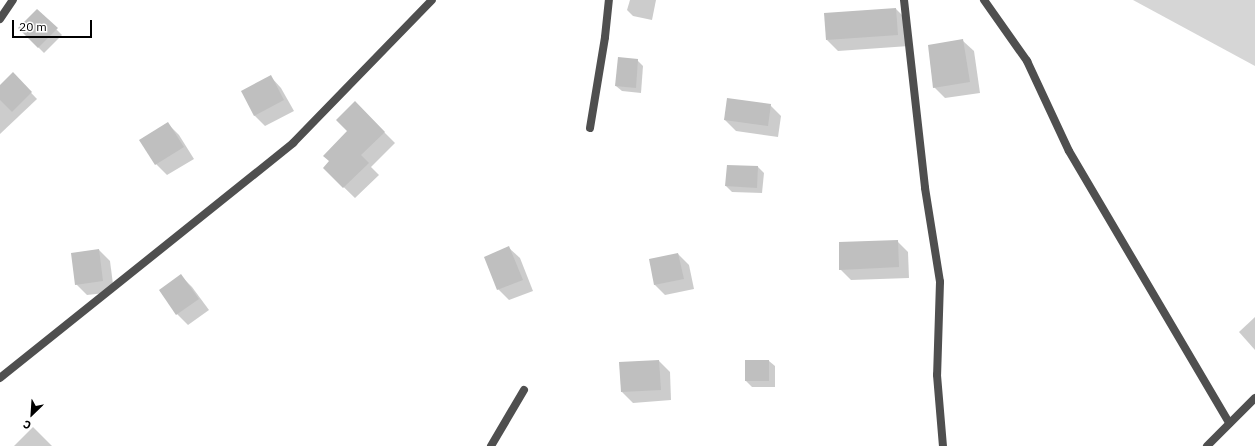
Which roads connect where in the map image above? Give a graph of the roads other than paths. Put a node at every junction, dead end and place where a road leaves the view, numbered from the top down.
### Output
1 (13, 0) edge
2 (432, 0) edge
3 (608, 0) edge
4 (904, 0) edge
5 (984, 0) edge
6 (0, 19) edge
7 (590, 128) dead end
8 (0, 378) edge
9 (524, 390) dead end
10 (1255, 398) edge
11 (1229, 423) junction
12 (491, 446) edge
13 (943, 446) edge
14 (1207, 446) edge

1 - 6 street
2 - 8 street
3 - 7 street
4 - 13 street
5 - 11 street
9 - 12 street
10 - 11 street
11 - 14 street

